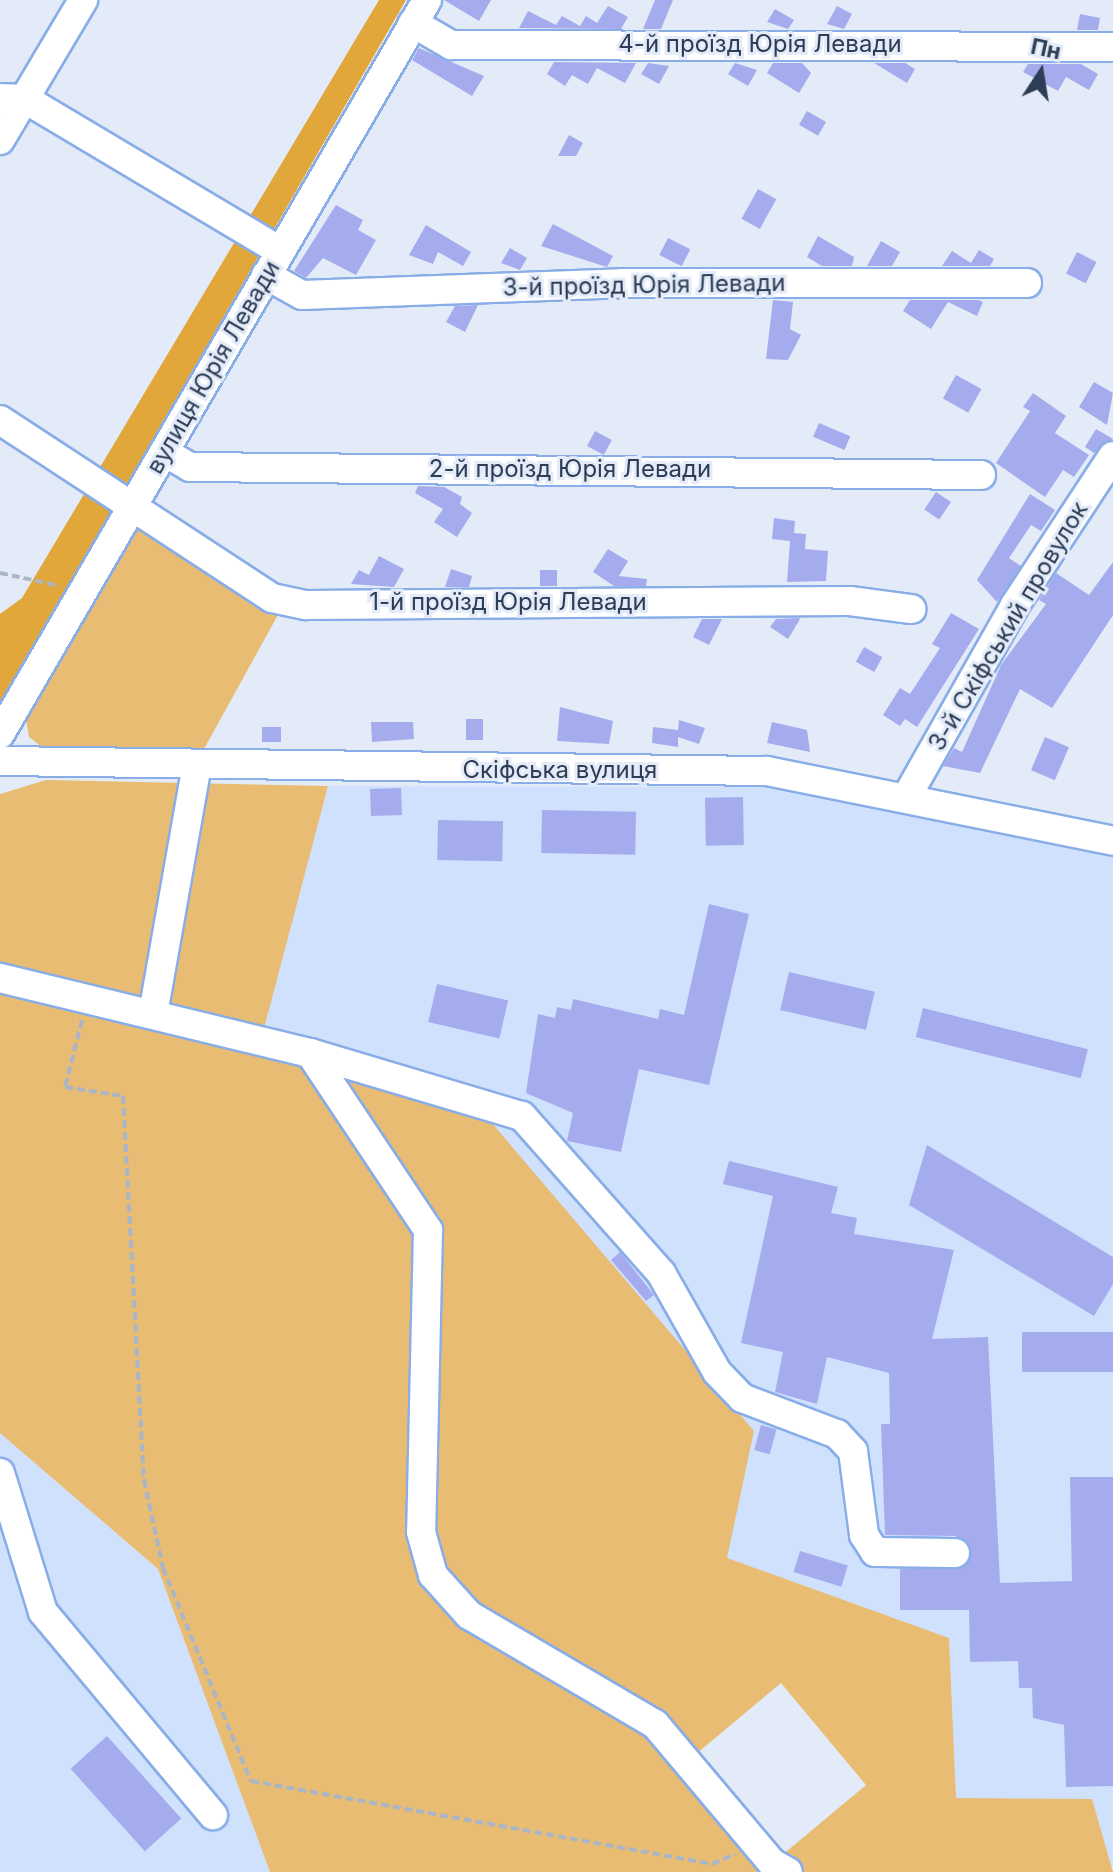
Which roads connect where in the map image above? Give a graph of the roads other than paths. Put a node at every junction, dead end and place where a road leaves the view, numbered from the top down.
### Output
1 (83, 0) edge
2 (420, 11) edge
3 (1113, 47) edge
4 (12, 99) edge
5 (0, 140) edge
6 (273, 263) junction
7 (1027, 283) dead end
8 (0, 420) edge
9 (164, 452) junction
10 (1113, 456) edge
11 (981, 475) dead end
12 (130, 510) junction
13 (911, 609) dead end
14 (0, 734) edge
15 (0, 761) edge
16 (196, 769) junction
17 (906, 798) junction
18 (1113, 841) edge
19 (0, 978) edge
20 (153, 1014) junction
21 (310, 1053) junction
22 (1, 1475) edge
23 (0, 1516) edge
24 (955, 1553) dead end
25 (213, 1815) dead end
26 (788, 1872) edge

1 - 4 street
2 - 3 street, 4-й проїзд Юрія Левади
2 - 6 street, вулиця Юрія Левади
4 - 5 street
4 - 6 street, 3-й проїзд Юрія Левади
6 - 7 street, 3-й проїзд Юрія Левади
6 - 9 street, вулиця Юрія Левади
8 - 12 street, 1-й проїзд Юрія Левади
9 - 11 street, 2-й проїзд Юрія Левади
9 - 12 street, вулиця Юрія Левади
10 - 17 street, 3-й Скіфський провулок
12 - 13 street, 1-й проїзд Юрія Левади
12 - 14 street, вулиця Юрія Левади
15 - 16 street, Скіфська вулиця
16 - 17 street, Скіфська вулиця
16 - 20 street
17 - 18 street, Скіфська вулиця
19 - 20 street
20 - 21 street
21 - 24 street
21 - 26 street
22 - 23 street
22 - 25 street

